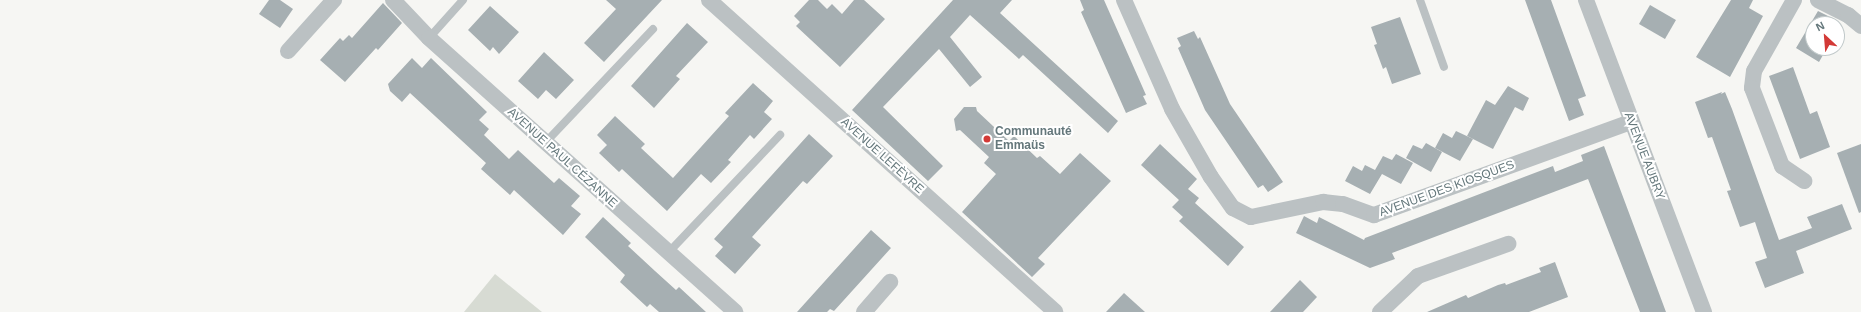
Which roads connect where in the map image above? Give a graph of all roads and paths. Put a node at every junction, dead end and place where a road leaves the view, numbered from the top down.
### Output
1 (334, 0) edge
2 (393, 0) edge
3 (464, 0) edge
4 (709, 0) edge
5 (1124, 0) edge
6 (1420, 0) edge
7 (1586, 0) edge
8 (1794, 0) edge
9 (1818, 0) edge
10 (1861, 26) edge
11 (653, 29) dead end
12 (429, 38) junction
13 (288, 51) dead end
14 (1444, 67) dead end
15 (1631, 122) junction
16 (780, 135) dead end
17 (545, 143) junction
18 (1804, 181) dead end
19 (1508, 244) dead end
20 (668, 253) junction
21 (890, 282) dead end
22 (734, 312) edge
23 (864, 312) edge
24 (1055, 312) edge
25 (1380, 312) edge
26 (1704, 312) edge

1 - 13 street
2 - 12 street, AVENUE PAUL CÉZANNE
3 - 12 lane
4 - 24 street, AVENUE LEFÈVRE
5 - 15 street, AVENUE DES KIOSQUES
6 - 14 lane
7 - 15 street, AVENUE AUBRY
8 - 18 street
9 - 10 street
11 - 17 lane
12 - 17 street, AVENUE PAUL CÉZANNE
15 - 26 street, AVENUE AUBRY
16 - 20 lane
17 - 20 street, AVENUE PAUL CÉZANNE
19 - 25 street
20 - 22 street, AVENUE PAUL CÉZANNE
21 - 23 street

